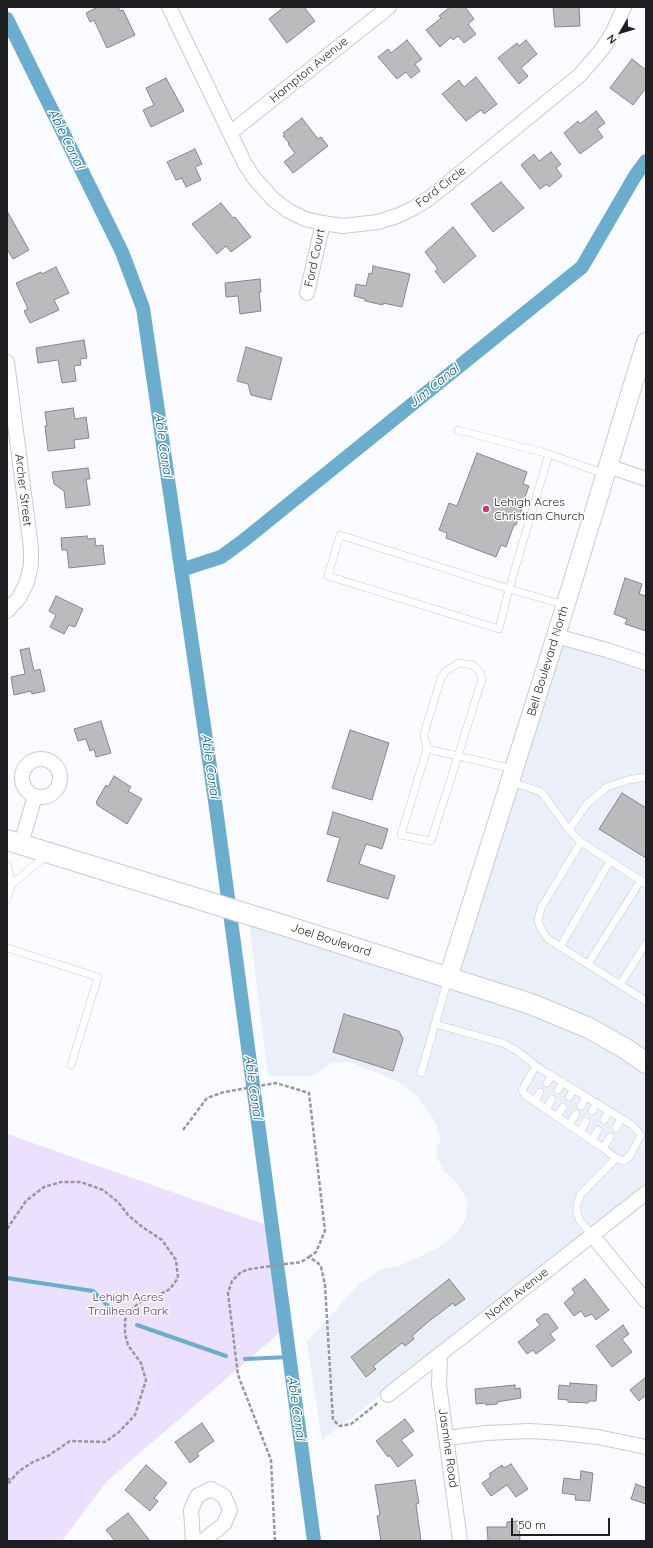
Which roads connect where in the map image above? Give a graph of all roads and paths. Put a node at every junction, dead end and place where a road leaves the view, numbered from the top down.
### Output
1 (169, 7) edge
2 (389, 7) edge
3 (624, 7) edge
4 (230, 133) junction
5 (323, 223) junction
6 (307, 293) dead end
7 (646, 342) edge
8 (7, 362) edge
9 (458, 430) dead end
10 (549, 454) junction
11 (607, 470) junction
12 (646, 479) edge
13 (509, 589) junction
14 (566, 605) junction
15 (7, 611) edge
16 (556, 636) junction
17 (646, 663) edge
18 (427, 749) junction
19 (458, 756) junction
20 (513, 776) junction
21 (646, 777) edge
22 (35, 796) dead end
23 (569, 830) junction
24 (14, 842) edge
25 (581, 842) junction
26 (48, 853) junction
27 (610, 861) junction
28 (7, 865) edge
29 (643, 882) edge
30 (12, 884) junction
31 (7, 899) edge
32 (646, 943) edge
33 (560, 946) junction
34 (7, 948) edge
35 (588, 964) junction
36 (448, 978) junction
37 (620, 985) junction
38 (646, 1001) edge
39 (435, 1024) junction
40 (646, 1063) edge
41 (71, 1065) dead end
42 (536, 1066) junction
43 (421, 1073) dead end
44 (552, 1075) junction
45 (563, 1082) junction
46 (547, 1083) dead end
47 (574, 1089) junction
48 (558, 1090) dead end
49 (540, 1092) dead end
50 (569, 1097) dead end
51 (586, 1097) junction
52 (552, 1099) dead end
53 (534, 1101) junction
54 (596, 1103) junction
55 (581, 1106) dead end
56 (563, 1107) dead end
57 (546, 1108) junction
58 (592, 1111) dead end
59 (609, 1111) junction
60 (576, 1114) dead end
61 (557, 1116) junction
62 (621, 1119) junction
63 (604, 1120) dead end
64 (586, 1121) dead end
65 (569, 1125) junction
66 (616, 1128) dead end
67 (183, 1130) dead end
68 (598, 1130) dead end
69 (580, 1132) junction
70 (610, 1137) dead end
71 (592, 1140) junction
72 (603, 1148) junction
73 (616, 1158) junction
74 (646, 1193) edge
75 (8, 1225) edge
76 (7, 1229) edge
77 (592, 1235) junction
78 (309, 1257) junction
79 (646, 1301) edge
80 (440, 1355) junction
81 (388, 1395) joint
82 (446, 1438) junction
83 (646, 1448) edge
84 (7, 1478) edge
85 (11, 1480) junction
86 (7, 1485) edge
87 (192, 1541) edge
88 (203, 1541) edge
89 (275, 1541) edge
90 (460, 1541) edge

1 - 4 street, Ford Circle
2 - 4 street, Hampton Avenue
3 - 5 street, Ford Circle
4 - 5 street, Ford Circle
5 - 6 street, Ford Court
7 - 11 street, Bell Boulevard North
8 - 15 street, Archer Street
9 - 10 lane
10 - 11 lane
10 - 13 lane
11 - 12 street
11 - 14 street, Bell Boulevard North
13 - 13 lane
13 - 14 lane
14 - 16 street, Bell Boulevard North
16 - 17 street
16 - 20 street, Bell Boulevard North
18 - 19 lane
18 - 19 lane
18 - 19 lane
19 - 20 lane
20 - 23 lane
20 - 36 street, Bell Boulevard North
21 - 23 lane
22 - 24 street
23 - 25 lane
24 - 26 main road, Joel Boulevard
25 - 27 lane
25 - 33 lane
26 - 30 lane
26 - 36 main road, Joel Boulevard
27 - 29 lane
27 - 33 lane
28 - 30 lane
29 - 35 lane
30 - 31 lane
32 - 37 lane
33 - 35 lane
34 - 41 lane
35 - 37 lane
36 - 39 lane
36 - 40 main road, Joel Boulevard
37 - 38 lane
39 - 42 lane
39 - 43 lane
42 - 44 lane
42 - 53 lane
44 - 45 lane
44 - 46 lane
45 - 47 lane
45 - 48 lane
47 - 50 lane
47 - 51 lane
49 - 53 lane
51 - 54 lane
51 - 55 lane
52 - 57 lane
53 - 57 lane
54 - 58 lane
54 - 59 lane
56 - 61 lane
57 - 61 lane
59 - 62 lane
59 - 63 lane
60 - 65 lane
61 - 65 lane
62 - 66 lane
62 - 73 lane
64 - 69 lane
65 - 69 lane
67 - 78 path
68 - 71 lane
69 - 71 lane
70 - 72 lane
71 - 72 lane
72 - 73 lane
73 - 77 lane
74 - 77 street, North Avenue
75 - 76 path
75 - 85 path
77 - 79 street
77 - 80 street, North Avenue
78 - 81 path
78 - 89 path
80 - 81 street, North Avenue
80 - 82 street, Jasmine Road
82 - 83 street
82 - 90 street, Jasmine Road
84 - 85 path
85 - 86 path
87 - 88 street

